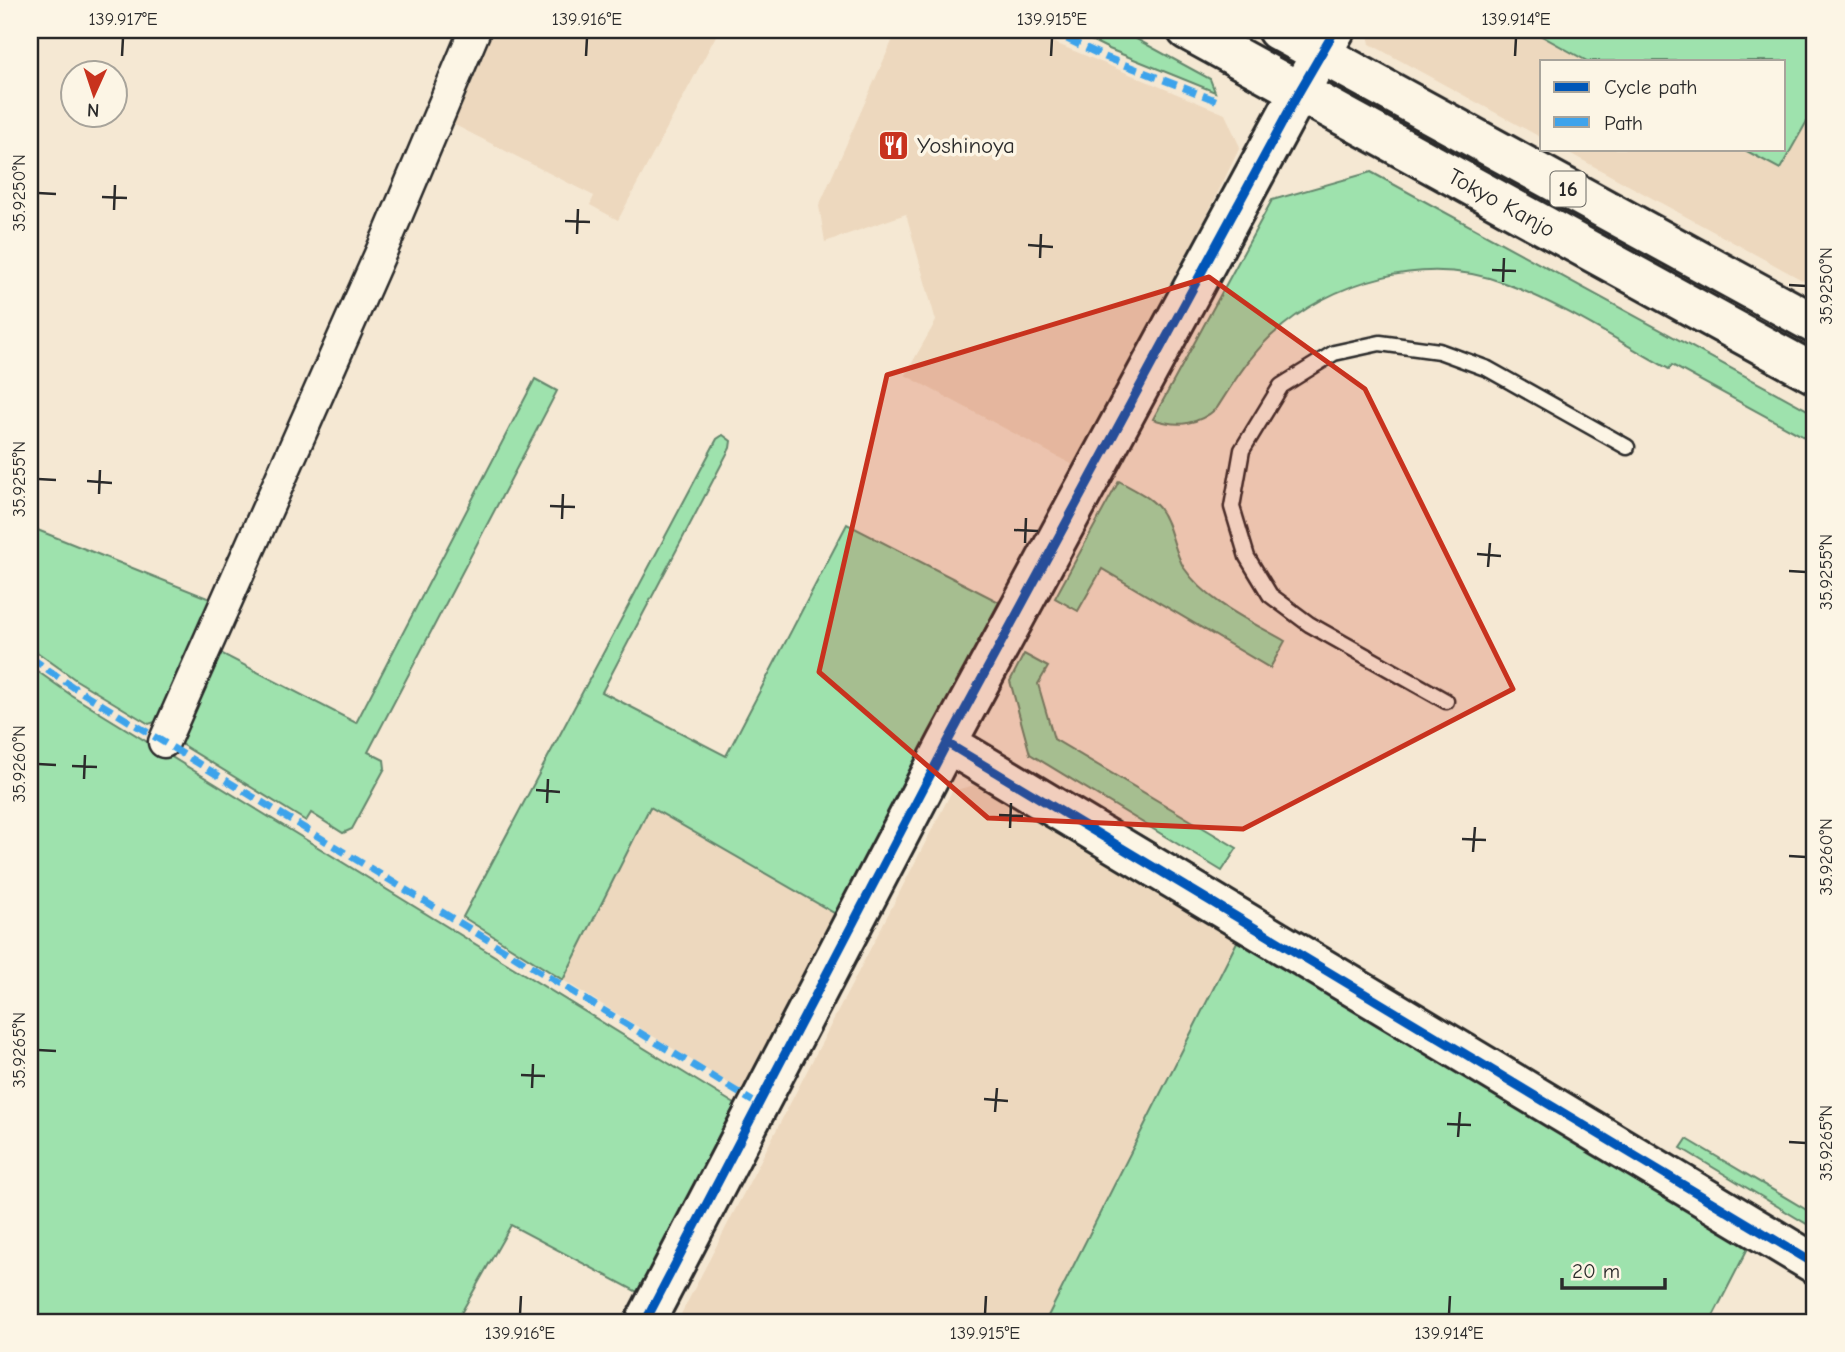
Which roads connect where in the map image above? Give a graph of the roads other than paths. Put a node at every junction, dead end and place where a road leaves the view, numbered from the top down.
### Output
1 (475, 30) edge
2 (1187, 30) edge
3 (1277, 30) edge
4 (1328, 42) edge
5 (1299, 92) junction
6 (1815, 324) edge
7 (1815, 374) edge
8 (1627, 447) dead end
9 (1446, 701) dead end
10 (164, 742) dead end
11 (947, 743) junction
12 (1815, 1264) edge
13 (645, 1322) edge

1 - 10 street
2 - 5 main road, Tokyo Kanjo / 16
3 - 4 main road, Tokyo Kanjo / 16
4 - 5 main road
4 - 6 main road, Tokyo Kanjo / 16
5 - 7 main road, Tokyo Kanjo / 16
5 - 11 main road
8 - 9 lane
11 - 12 main road
11 - 13 main road

